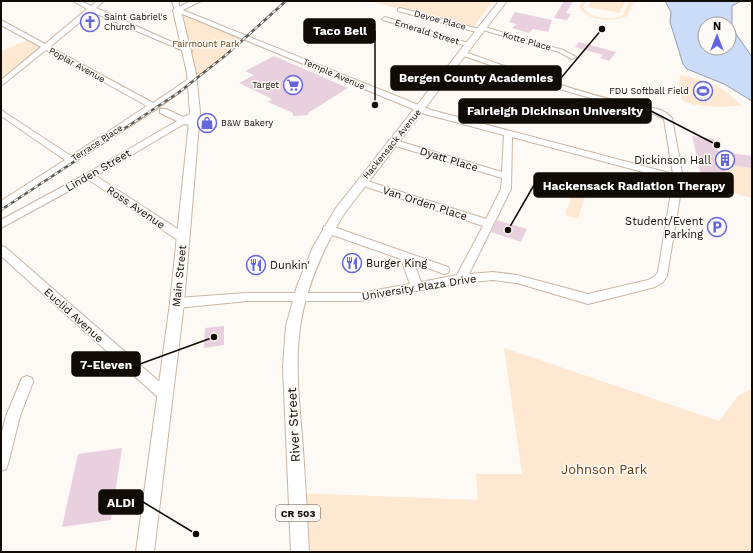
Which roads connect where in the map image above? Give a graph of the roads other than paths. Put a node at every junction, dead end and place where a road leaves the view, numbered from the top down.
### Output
1 (76, 1) edge
2 (101, 1) edge
3 (175, 1) edge
4 (197, 1) edge
5 (503, 1) edge
6 (92, 8) junction
7 (177, 10) junction
8 (400, 10) dead end
9 (385, 19) dead end
10 (1, 22) edge
11 (481, 29) junction
12 (469, 45) junction
13 (46, 47) junction
14 (188, 51) junction
15 (462, 54) junction
16 (572, 57) dead end
17 (193, 80) junction
18 (1, 84) edge
19 (154, 107) junction
20 (420, 110) junction
21 (163, 111) dead end
22 (1, 112) edge
23 (195, 114) junction
24 (183, 121) junction
25 (194, 127) junction
26 (508, 134) junction
27 (392, 142) junction
28 (71, 160) junction
29 (89, 176) junction
30 (506, 176) junction
31 (678, 178) junction
32 (361, 182) junction
33 (1, 206) edge
34 (1, 224) edge
35 (489, 224) junction
36 (328, 229) junction
37 (183, 238) junction
38 (1, 250) edge
39 (406, 256) junction
40 (444, 270) dead end
41 (461, 279) junction
42 (417, 287) junction
43 (300, 298) junction
44 (177, 303) junction
45 (27, 382) dead end
46 (165, 395) junction
47 (1, 464) edge
48 (145, 552) edge
49 (300, 552) edge

1 - 6 street
2 - 6 street
3 - 7 street, Main Street
4 - 7 main road
5 - 11 main road, Hackensack Avenue / CR 503
6 - 13 street
6 - 14 street
7 - 14 main road, Main Street
7 - 20 street, Temple Avenue
8 - 11 street, Devoe Place
9 - 12 street, Emerald Street
10 - 13 street, Poplar Avenue
11 - 12 main road, Hackensack Avenue / CR 503
11 - 16 street, Kotte Place
12 - 15 main road, Hackensack Avenue / CR 503
13 - 18 street
13 - 19 street, Poplar Avenue
14 - 17 main road, Main Street
15 - 20 main road, Hackensack Avenue / CR 503
15 - 31 street, University Plaza Drive
17 - 19 street, Terrace Place
17 - 23 main road, Main Street
19 - 28 street, Terrace Place
20 - 26 street, Temple Avenue
20 - 27 main road, Hackensack Avenue / CR 503
21 - 24 street
22 - 28 street
23 - 24 street, Linden Street
23 - 25 main road, Main Street
24 - 25 street
24 - 29 street, Linden Street
25 - 37 main road, Main Street
26 - 30 street
26 - 31 street, Temple Avenue
27 - 30 street, Dyatt Place
27 - 32 main road, Hackensack Avenue / CR 503
28 - 33 street, Terrace Place
29 - 34 street, Linden Street
29 - 37 street, Ross Avenue
30 - 35 street
31 - 41 street, University Plaza Drive
32 - 35 street, Van Orden Place
32 - 36 main road, Hackensack Avenue / CR 503
35 - 41 street
36 - 39 street
36 - 43 main road, Hackensack Avenue / CR 503
37 - 44 main road, Main Street
38 - 46 street, Euclid Avenue
39 - 40 street
39 - 42 street
41 - 42 street, University Plaza Drive
42 - 43 street, University Plaza Drive
43 - 44 street, University Plaza Drive
43 - 49 main road, River Street / CR 503
44 - 46 main road, Main Street
45 - 47 street
46 - 48 main road, Main Street

